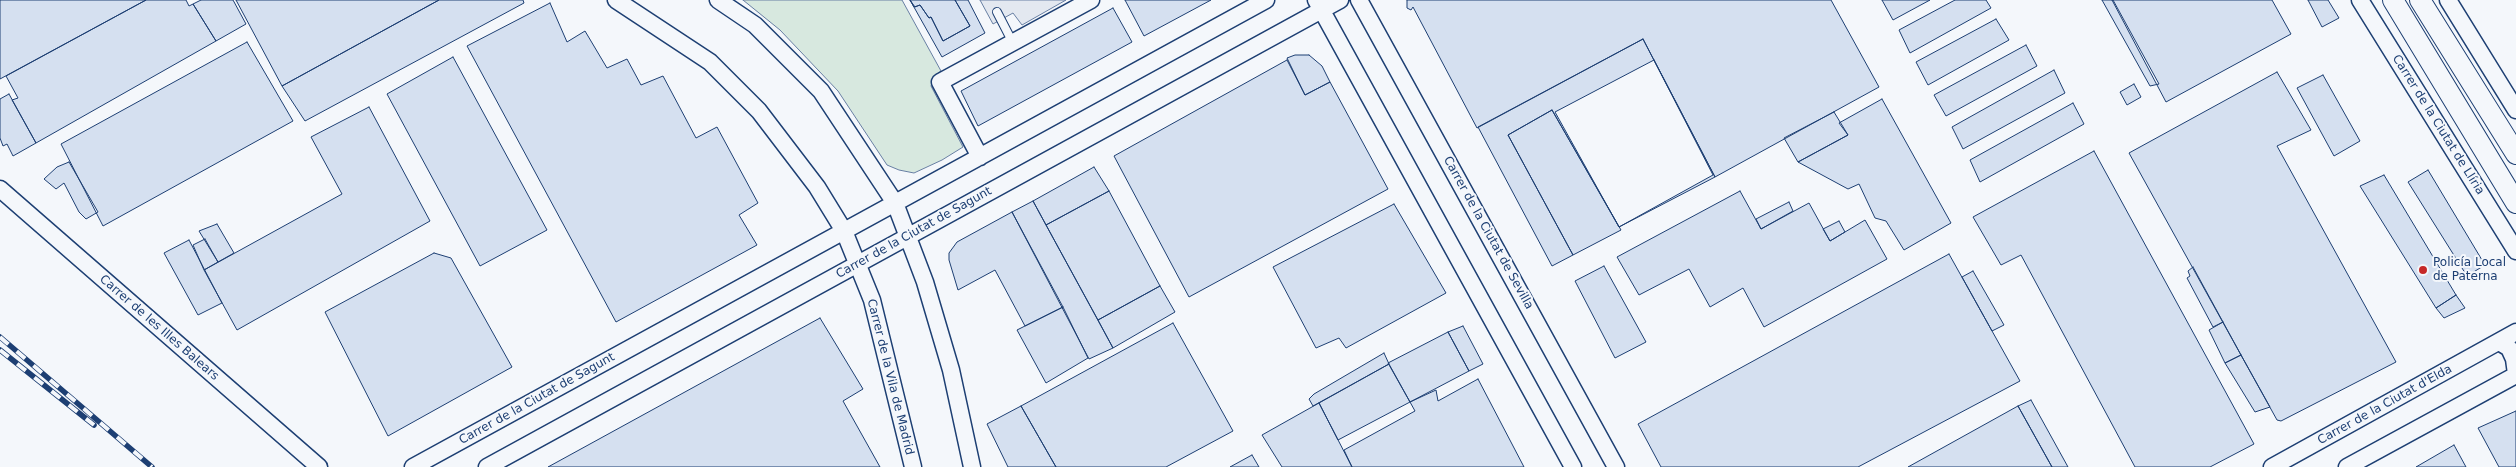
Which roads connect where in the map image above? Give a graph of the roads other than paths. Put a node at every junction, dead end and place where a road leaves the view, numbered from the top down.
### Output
1 (616, 0) edge
2 (718, 0) edge
3 (1091, 0) edge
4 (1266, 0) edge
5 (1340, 0) edge
6 (1359, 0) edge
7 (2360, 0) edge
8 (2393, 0) edge
9 (2420, 0) edge
10 (2425, 0) edge
11 (2448, 0) edge
12 (1319, 5) edge
13 (996, 12) dead end
14 (1013, 42) junction
15 (2460, 63) junction
16 (2516, 110) edge
17 (2516, 154) edge
18 (980, 157) junction
19 (0, 190) edge
20 (895, 203) junction
21 (2516, 203) edge
22 (844, 231) junction
23 (909, 236) junction
24 (2516, 251) edge
25 (857, 264) junction
26 (2516, 332) edge
27 (2499, 342) junction
28 (2516, 374) edge
29 (318, 467) edge
30 (413, 467) edge
31 (487, 467) edge
32 (913, 467) edge
33 (972, 467) edge
34 (1573, 467) edge
35 (1616, 467) edge
36 (2272, 467) edge
37 (2347, 467) edge

1 - 22 street, Carrer de la Vila de Madrid
2 - 20 street
3 - 14 street
4 - 18 street, Carrer de la Ciutat de Sagunt
5 - 12 street, Carrer de la Ciutat de Sagunt
6 - 35 street, Carrer de la Ciutat de Sevilla
7 - 24 street, Carrer de la Ciutat de Llíria
8 - 21 street, Carrer de la Ciutat de Llíria
9 - 15 street
10 - 15 street
11 - 16 street
12 - 23 street, Carrer de la Ciutat de Sagunt
12 - 34 street
13 - 14 lane
14 - 18 street
15 - 17 street
18 - 20 street, Carrer de la Ciutat de Sagunt
19 - 29 street, Carrer de les Illes Balears
20 - 22 street, Carrer de la Ciutat de Sagunt
20 - 23 street
22 - 25 street, Carrer de la Vila de Madrid
22 - 30 street, Carrer de la Ciutat de Sagunt
23 - 25 street, Carrer de la Ciutat de Sagunt
23 - 33 street
25 - 31 street, Carrer de la Ciutat de Sagunt
25 - 32 street, Carrer de la Vila de Madrid
26 - 27 street, Carrer de la Ciutat d'Elda
27 - 28 street
27 - 36 street, Carrer de la Ciutat d'Elda
28 - 37 street

